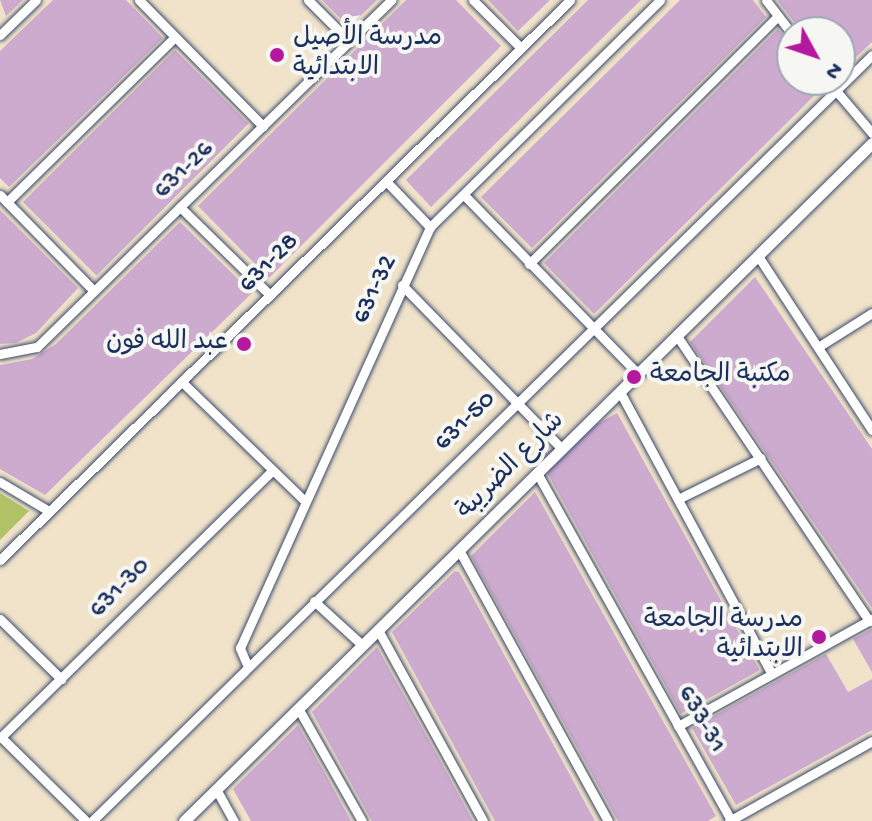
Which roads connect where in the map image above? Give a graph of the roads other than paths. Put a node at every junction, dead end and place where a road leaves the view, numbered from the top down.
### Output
1 (36, 0) edge
2 (139, 0) edge
3 (308, 0) edge
4 (391, 0) edge
5 (473, 0) edge
6 (570, 0) edge
7 (660, 0) edge
8 (766, 0) edge
9 (778, 16) edge
10 (776, 18) edge
11 (2, 29) edge
12 (175, 37) junction
13 (349, 41) junction
14 (521, 48) junction
15 (872, 55) edge
16 (856, 71) edge
17 (831, 96) edge
18 (840, 96) edge
19 (263, 126) junction
20 (872, 133) edge
21 (872, 143) edge
22 (386, 181) junction
23 (464, 195) junction
24 (4, 198) edge
25 (180, 207) junction
26 (430, 227) junction
27 (758, 256) junction
28 (529, 264) junction
29 (402, 285) junction
30 (94, 291) junction
31 (270, 295) junction
32 (872, 313) edge
33 (593, 329) junction
34 (677, 336) junction
35 (818, 347) junction
36 (0, 354) edge
37 (638, 374) junction
38 (182, 382) junction
39 (620, 392) junction
40 (519, 402) junction
41 (869, 418) edge
42 (872, 430) edge
43 (562, 449) junction
44 (761, 458) junction
45 (272, 471) junction
46 (537, 473) junction
47 (0, 482) edge
48 (680, 498) junction
49 (305, 501) junction
50 (49, 511) junction
51 (459, 550) junction
52 (0, 560) edge
53 (314, 601) junction
54 (0, 619) edge
55 (870, 620) edge
56 (378, 630) junction
57 (362, 645) junction
58 (248, 667) junction
59 (772, 674) junction
60 (61, 679) junction
61 (298, 708) junction
62 (678, 726) junction
63 (1, 738) edge
64 (872, 741) edge
65 (216, 789) junction
66 (730, 820) edge
67 (89, 821) edge
68 (184, 821) edge
69 (234, 821) edge
70 (362, 821) edge
71 (483, 821) edge
72 (608, 821) edge

1 - 11 street
2 - 12 street
3 - 13 street
4 - 13 street, 631-26
5 - 14 street
6 - 14 street, 631-28
7 - 23 street, 631-32
8 - 9 street
10 - 28 street
12 - 19 street
12 - 24 street
13 - 19 street, 631-26
14 - 22 street, 631-28
15 - 16 street, 631-50
17 - 33 street, 631-50
18 - 20 street
19 - 25 street, 631-26
21 - 27 street, شارع الضريبة
22 - 26 street
22 - 31 street, 631-28
23 - 26 street, 631-32
23 - 28 street
24 - 30 street
25 - 30 street, 631-26
25 - 31 street
26 - 29 street, 631-32
27 - 34 street, شارع الضريبة
27 - 35 street
28 - 33 street
29 - 40 street
29 - 49 street, 631-32
30 - 36 street, 631-26
31 - 38 street, 631-28
32 - 35 street
33 - 37 street
33 - 40 street, 631-50
34 - 37 street, شارع الضريبة
34 - 44 street
35 - 41 street
37 - 39 street, شارع الضريبة
38 - 45 street
38 - 50 street, 631-28
39 - 43 street, شارع الضريبة
39 - 48 street
40 - 43 street
40 - 53 street, 631-50
41 - 42 street
43 - 46 street, شارع الضريبة
44 - 48 street
44 - 55 street
45 - 49 street
45 - 60 street, 631-30
46 - 51 street, شارع الضريبة
46 - 62 street, 633-31
47 - 50 street
48 - 59 street
49 - 58 street, 631-32
50 - 52 street, 631-28
51 - 56 street, شارع الضريبة
51 - 72 street
53 - 57 street
53 - 58 street, 631-50
54 - 60 street
55 - 59 street
56 - 57 street, شارع الضريبة
56 - 71 street
57 - 61 street, شارع الضريبة
58 - 67 street, 631-50
59 - 62 street
60 - 63 street, 631-30
61 - 65 street, شارع الضريبة
61 - 70 street
62 - 66 street, 633-31
63 - 67 street
64 - 66 street
65 - 68 street, شارع الضريبة
65 - 69 street

